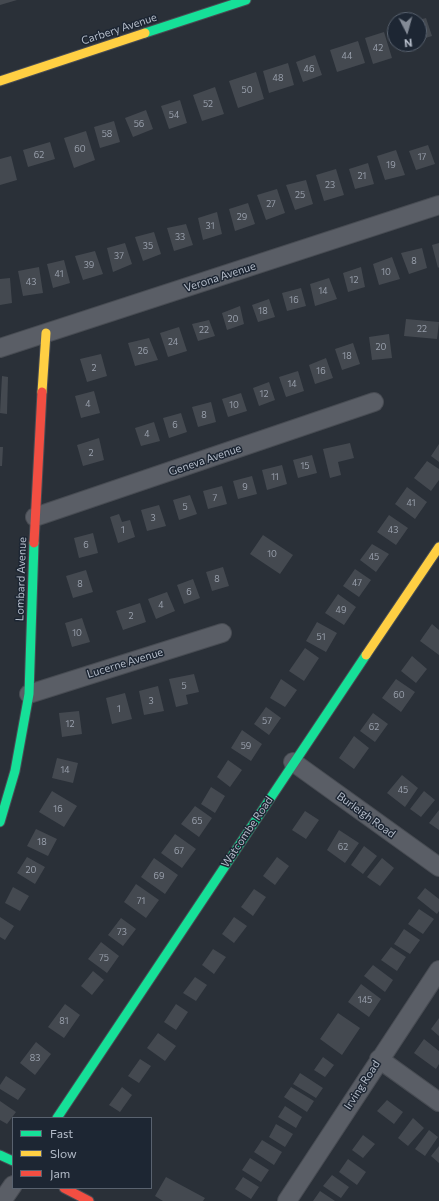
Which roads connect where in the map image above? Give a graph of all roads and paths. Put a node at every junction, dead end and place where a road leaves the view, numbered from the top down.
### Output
1 (246, 0) edge
2 (0, 81) edge
3 (439, 205) edge
4 (46, 333) junction
5 (0, 348) edge
6 (374, 402) dead end
7 (35, 517) junction
8 (439, 547) edge
9 (222, 633) dead end
10 (29, 694) junction
11 (293, 762) junction
12 (0, 822) edge
13 (439, 867) edge
14 (439, 970) edge
15 (379, 1059) junction
16 (439, 1102) edge
17 (59, 1117) edge
18 (0, 1155) edge
19 (12, 1161) edge
20 (12, 1186) edge
21 (66, 1189) edge
22 (2, 1201) edge
23 (89, 1201) edge
24 (287, 1201) edge

1 - 2 street, Carbery Avenue
3 - 4 street, Verona Avenue
4 - 5 street, Verona Avenue
4 - 7 street, Lombard Avenue
6 - 7 street, Geneva Avenue
7 - 10 street, Lombard Avenue
8 - 11 street, Watcombe Road
9 - 10 street, Lucerne Avenue
10 - 12 street, Lombard Avenue
11 - 13 street, Burleigh Road
11 - 17 street, Watcombe Road
14 - 15 street, Irving Road
15 - 16 street
15 - 24 street, Irving Road
18 - 19 street
20 - 22 street
21 - 23 street

